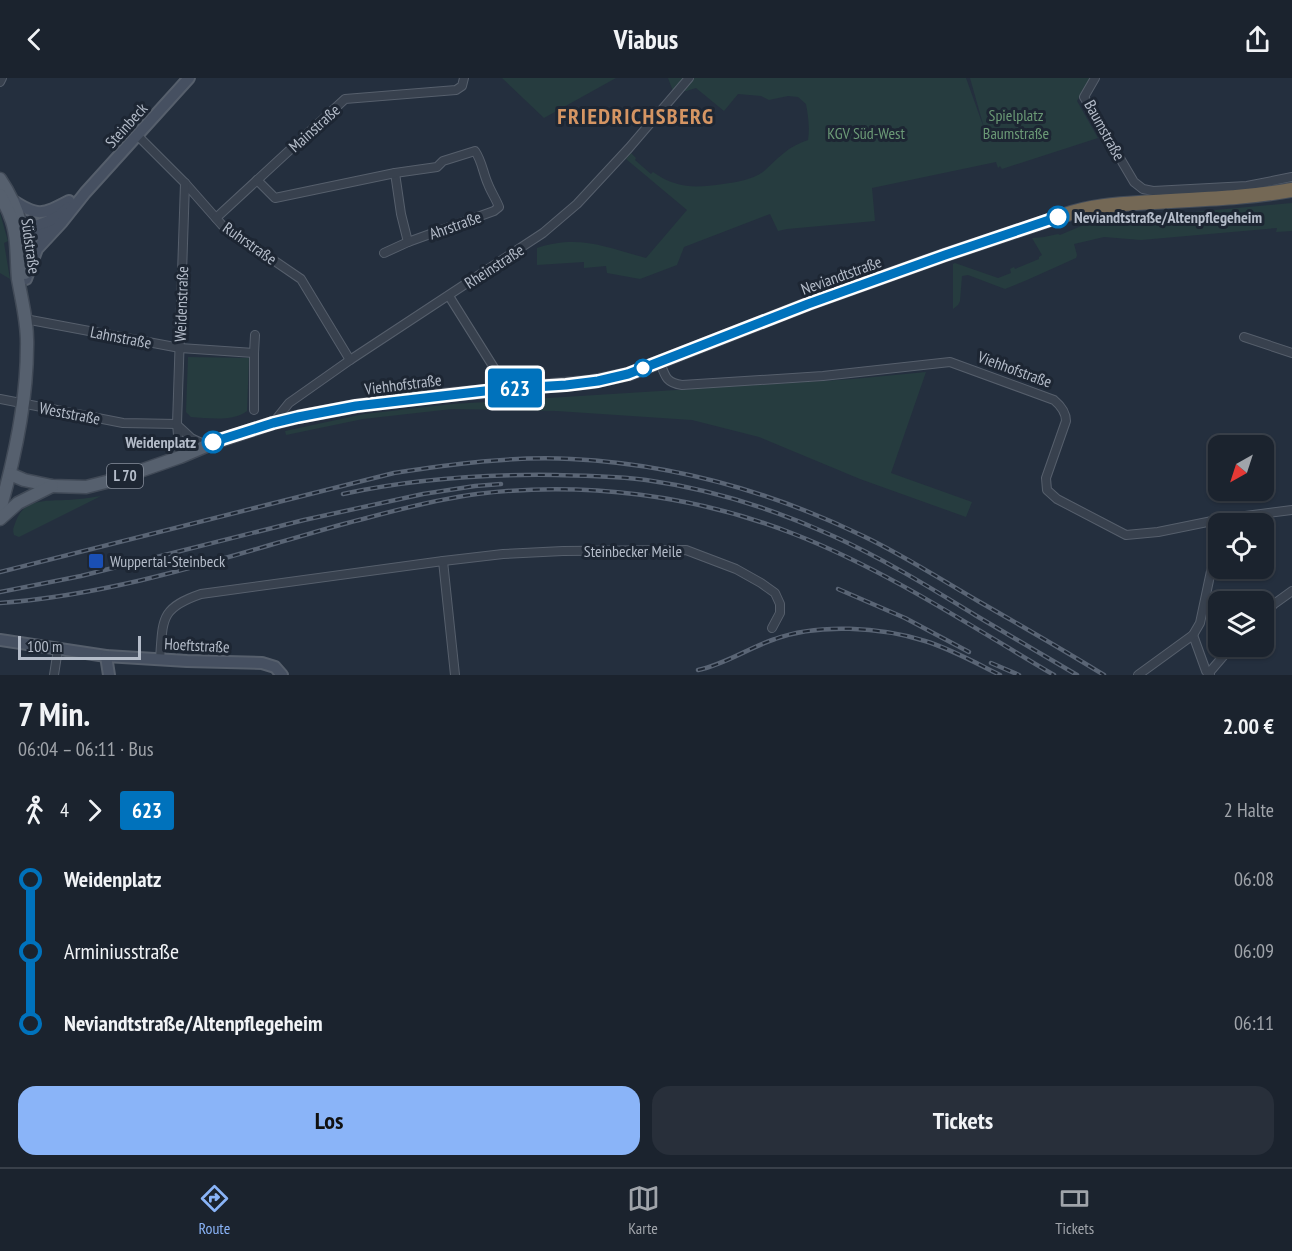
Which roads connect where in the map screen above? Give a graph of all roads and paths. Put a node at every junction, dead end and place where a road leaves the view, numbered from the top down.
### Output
1 (2, 78) edge
2 (189, 78) edge
3 (464, 78) edge
4 (689, 78) edge
5 (1095, 78) edge
6 (0, 82) edge
7 (137, 135) junction
8 (395, 173) junction
9 (1292, 177) edge
10 (0, 179) edge
11 (257, 180) junction
12 (185, 183) junction
13 (1292, 190) edge
14 (85, 192) junction
15 (0, 195) edge
16 (1292, 198) edge
17 (12, 200) junction
18 (1062, 216) junction
19 (11, 217) junction
20 (216, 218) junction
21 (62, 222) junction
22 (22, 233) junction
23 (408, 242) junction
24 (16, 246) junction
25 (384, 253) dead end
26 (26, 279) junction
27 (449, 296) junction
28 (24, 304) junction
29 (25, 319) junction
30 (255, 335) dead end
31 (1244, 337) dead end
32 (180, 348) junction
33 (254, 352) junction
34 (1292, 353) edge
35 (350, 360) junction
36 (660, 362) junction
37 (598, 381) joint
38 (502, 389) junction
39 (0, 399) edge
40 (23, 404) junction
41 (254, 410) dead end
42 (273, 423) junction
43 (177, 425) junction
44 (206, 446) junction
45 (180, 457) junction
46 (9, 474) junction
47 (52, 486) junction
48 (0, 510) edge
49 (1292, 510) edge
50 (1273, 513) edge
51 (0, 519) edge
52 (1208, 523) edge
53 (443, 561) junction
54 (1209, 579) edge
55 (1292, 591) edge
56 (1274, 604) edge
57 (772, 628) dead end
58 (1193, 635) junction
59 (0, 640) edge
60 (58, 649) junction
61 (106, 656) junction
62 (1223, 657) edge
63 (160, 658) junction
64 (1209, 674) edge
65 (54, 675) edge
66 (109, 675) edge
67 (282, 675) edge
68 (454, 675) edge
69 (1138, 675) edge

1 - 6 street
2 - 7 main road, Steinbeck
3 - 11 street, Mainstraße
4 - 27 street, Rheinstraße
5 - 9 street, Baumstraße
7 - 12 street, Ruhrstraße
7 - 14 main road, Steinbeck
8 - 11 street, Ahrstraße
8 - 23 street, Ahrstraße
8 - 23 street, Ahrstraße
10 - 17 main road, Südstraße
11 - 20 street, Mainstraße
12 - 20 street, Ruhrstraße
12 - 32 street, Weidenstraße
13 - 18 highway, L 70
14 - 17 main road
14 - 21 main road
14 - 22 main road
15 - 19 main road, Südstraße
16 - 18 highway, L 70
17 - 22 main road, Südstraße
18 - 36 main road, Neviandtstraße / L 70
19 - 22 main road
19 - 24 main road, Südstraße
20 - 35 street, Ruhrstraße
21 - 22 main road
21 - 26 main road
22 - 24 main road
22 - 26 main road, Südstraße
23 - 25 street, Ahrstraße
24 - 28 main road, Südstraße
26 - 28 main road, Südstraße
27 - 35 street, Rheinstraße
27 - 38 street
28 - 29 main road, Südstraße
29 - 32 street, Lahnstraße
29 - 40 main road, Südstraße
30 - 33 street
31 - 34 street
32 - 33 street, Lahnstraße
32 - 43 street, Weidenstraße
33 - 41 street
35 - 42 street, Rheinstraße
36 - 37 main road, Neviandtstraße / L 70
36 - 52 street, Viehhofstraße
37 - 38 main road, Viehhofstraße / L 70
38 - 42 main road, Viehhofstraße / L 70
39 - 40 street, Weststraße
40 - 43 street, Weststraße
40 - 46 main road, Südstraße
42 - 44 main road, Viehhofstraße / L 70
43 - 44 street
43 - 45 street, Weidenstraße
44 - 45 main road, Viehhofstraße / L 70
45 - 47 main road, Viehhofstraße / L 70
46 - 47 main road, Viehhofstraße / L 70
46 - 48 main road, Südstraße
47 - 51 main road
49 - 50 street, Viehhofstraße
53 - 57 street, Steinbecker Meile
53 - 63 street, Steinbecker Meile
53 - 68 street
54 - 58 street
55 - 56 street
58 - 64 street
58 - 69 street
59 - 60 main road, Hoeftstraße
60 - 61 main road, Hoeftstraße
60 - 65 street
61 - 63 main road, Hoeftstraße
61 - 66 main road
62 - 64 street
63 - 67 main road, Hoeftstraße

